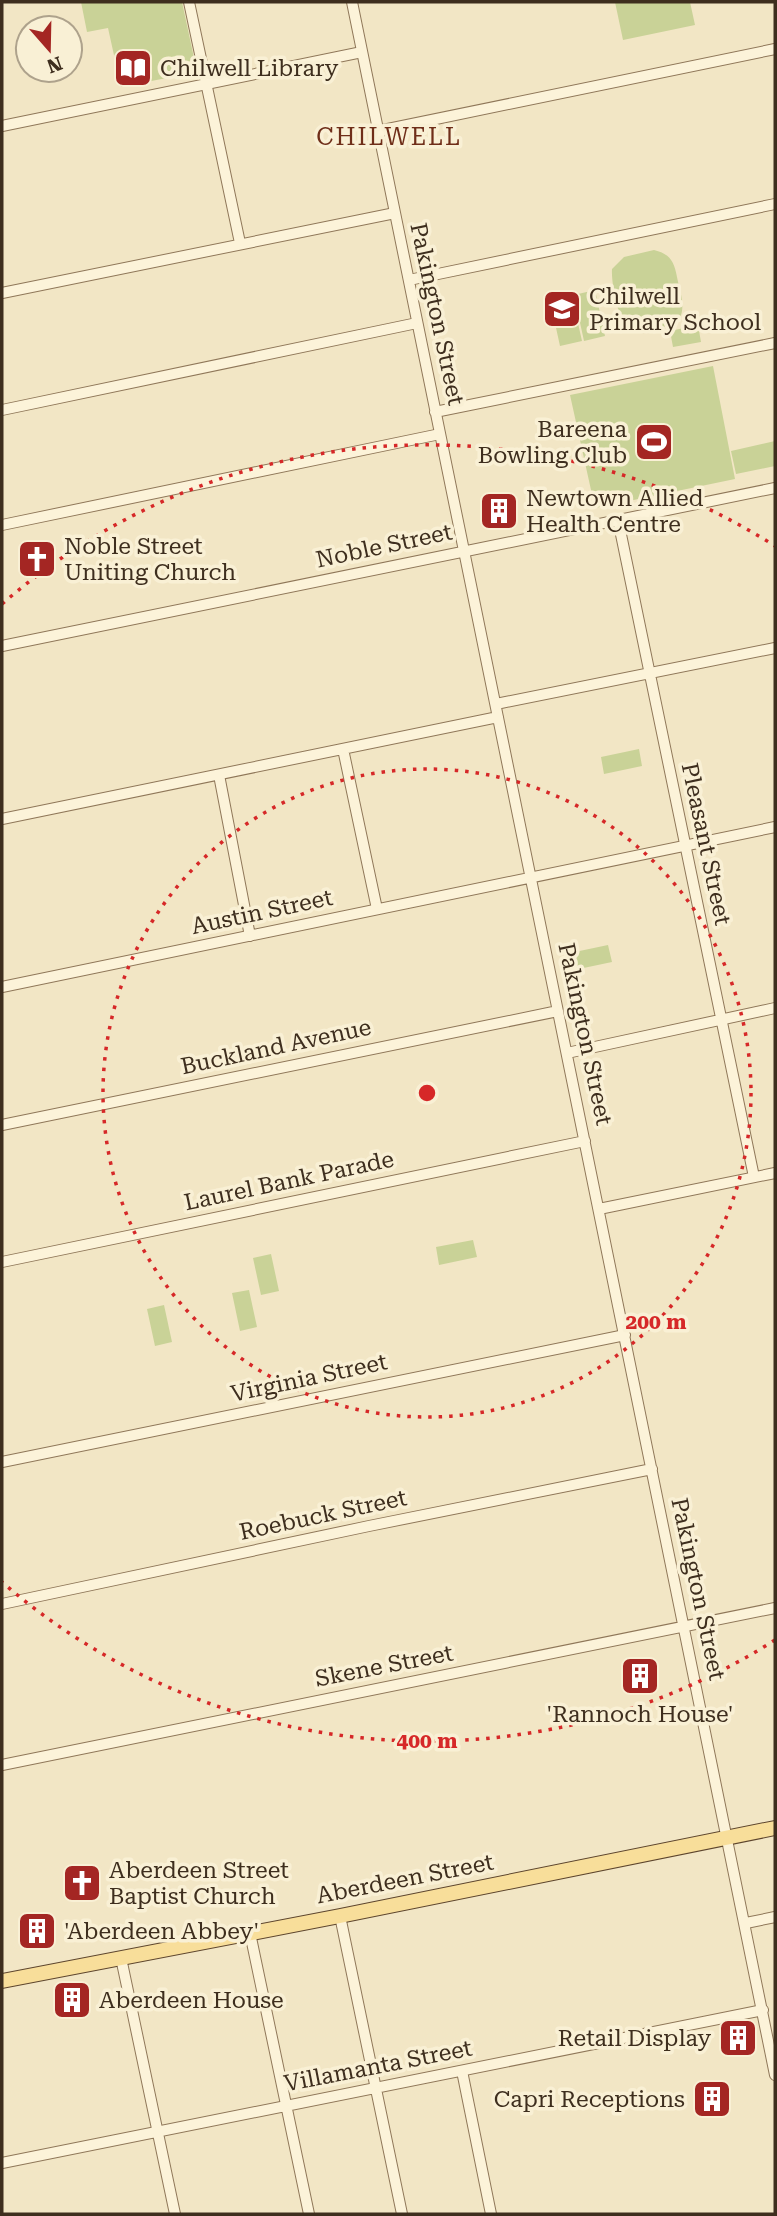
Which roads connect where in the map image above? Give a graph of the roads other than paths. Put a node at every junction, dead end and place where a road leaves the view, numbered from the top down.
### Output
1 (189, 2) edge
2 (352, 2) edge
3 (775, 49) edge
4 (362, 52) junction
5 (206, 85) junction
6 (2, 126) edge
7 (378, 131) junction
8 (775, 204) edge
9 (395, 213) junction
10 (240, 243) junction
11 (409, 280) junction
12 (2, 293) edge
13 (417, 323) junction
14 (775, 342) edge
15 (2, 410) edge
16 (435, 412) junction
17 (440, 434) junction
18 (775, 488) edge
19 (618, 520) junction
20 (2, 525) edge
21 (464, 551) junction
22 (2, 646) edge
23 (775, 648) edge
24 (648, 673) junction
25 (496, 704) junction
26 (498, 717) junction
27 (343, 749) junction
28 (219, 775) junction
29 (2, 819) edge
30 (775, 827) edge
31 (686, 847) junction
32 (531, 877) junction
33 (377, 909) junction
34 (250, 936) junction
35 (2, 987) edge
36 (775, 1008) edge
37 (558, 1011) junction
38 (721, 1021) junction
39 (567, 1053) junction
40 (2, 1125) edge
41 (585, 1141) junction
42 (775, 1173) edge
43 (754, 1177) junction
44 (599, 1209) junction
45 (2, 1262) edge
46 (625, 1335) junction
47 (2, 1462) edge
48 (652, 1469) junction
49 (2, 1604) edge
50 (775, 1608) edge
51 (684, 1627) junction
52 (2, 1765) edge
53 (775, 1828) edge
54 (728, 1837) junction
55 (340, 1916) junction
56 (775, 1917) edge
57 (746, 1923) junction
58 (250, 1933) junction
59 (121, 1958) junction
60 (2, 1982) edge
61 (775, 2003) edge
62 (762, 2008) junction
63 (774, 2058) edge
64 (462, 2071) junction
65 (775, 2074) edge
66 (376, 2089) junction
67 (286, 2106) junction
68 (157, 2132) junction
69 (2, 2163) edge
70 (174, 2214) edge
71 (309, 2214) edge
72 (402, 2214) edge
73 (491, 2214) edge

1 - 5 street
2 - 4 street, Pakington Street
3 - 7 street
4 - 5 street
4 - 7 street, Pakington Street
5 - 6 street
5 - 10 street
7 - 9 street, Pakington Street
8 - 11 street
9 - 10 street
9 - 11 street, Pakington Street
10 - 12 street
11 - 13 street, Pakington Street
13 - 15 street
13 - 16 street, Pakington Street
14 - 16 street
16 - 17 street, Pakington Street
17 - 20 street
17 - 21 street, Pakington Street
18 - 19 street, Noble Street
19 - 21 street, Noble Street
19 - 24 street, Pleasant Street
21 - 22 street, Noble Street
21 - 25 street, Pakington Street
23 - 24 street
24 - 25 street
24 - 31 street, Pleasant Street
25 - 26 street, Pakington Street
26 - 27 street
26 - 32 street, Pakington Street
27 - 28 street
27 - 33 street
28 - 29 street
28 - 34 street
30 - 31 street, Austin Street
31 - 32 street, Austin Street
31 - 38 street, Pleasant Street
32 - 33 street, Austin Street
32 - 37 street, Pakington Street
33 - 34 street, Austin Street
34 - 35 street, Austin Street
36 - 38 street
37 - 39 street, Pakington Street
37 - 40 street, Buckland Avenue
38 - 39 street
38 - 43 street, Pleasant Street
39 - 41 street, Pakington Street
41 - 44 street, Pakington Street
41 - 45 street, Laurel Bank Parade
42 - 43 street
43 - 44 street
44 - 46 street, Pakington Street
46 - 47 street, Virginia Street
46 - 48 street, Pakington Street
48 - 49 street, Roebuck Street
48 - 51 street, Pakington Street
50 - 51 street, Skene Street
51 - 52 street, Skene Street
51 - 54 street, Pakington Street
53 - 54 main road, Aberdeen Street
54 - 55 main road, Aberdeen Street
54 - 57 street, Pakington Street
55 - 58 main road, Aberdeen Street
55 - 66 street
56 - 57 street
57 - 62 street, Pakington Street
58 - 59 main road, Aberdeen Street
58 - 67 street
59 - 60 main road, Aberdeen Street
59 - 68 street
61 - 62 street, Villamanta Street
62 - 63 street, Pakington Street
62 - 64 street, Villamanta Street
63 - 65 street, Pakington Street
64 - 66 street, Villamanta Street
64 - 73 street
66 - 67 street, Villamanta Street
66 - 72 street
67 - 68 street, Villamanta Street
67 - 71 street
68 - 69 street, Villamanta Street
68 - 70 street

